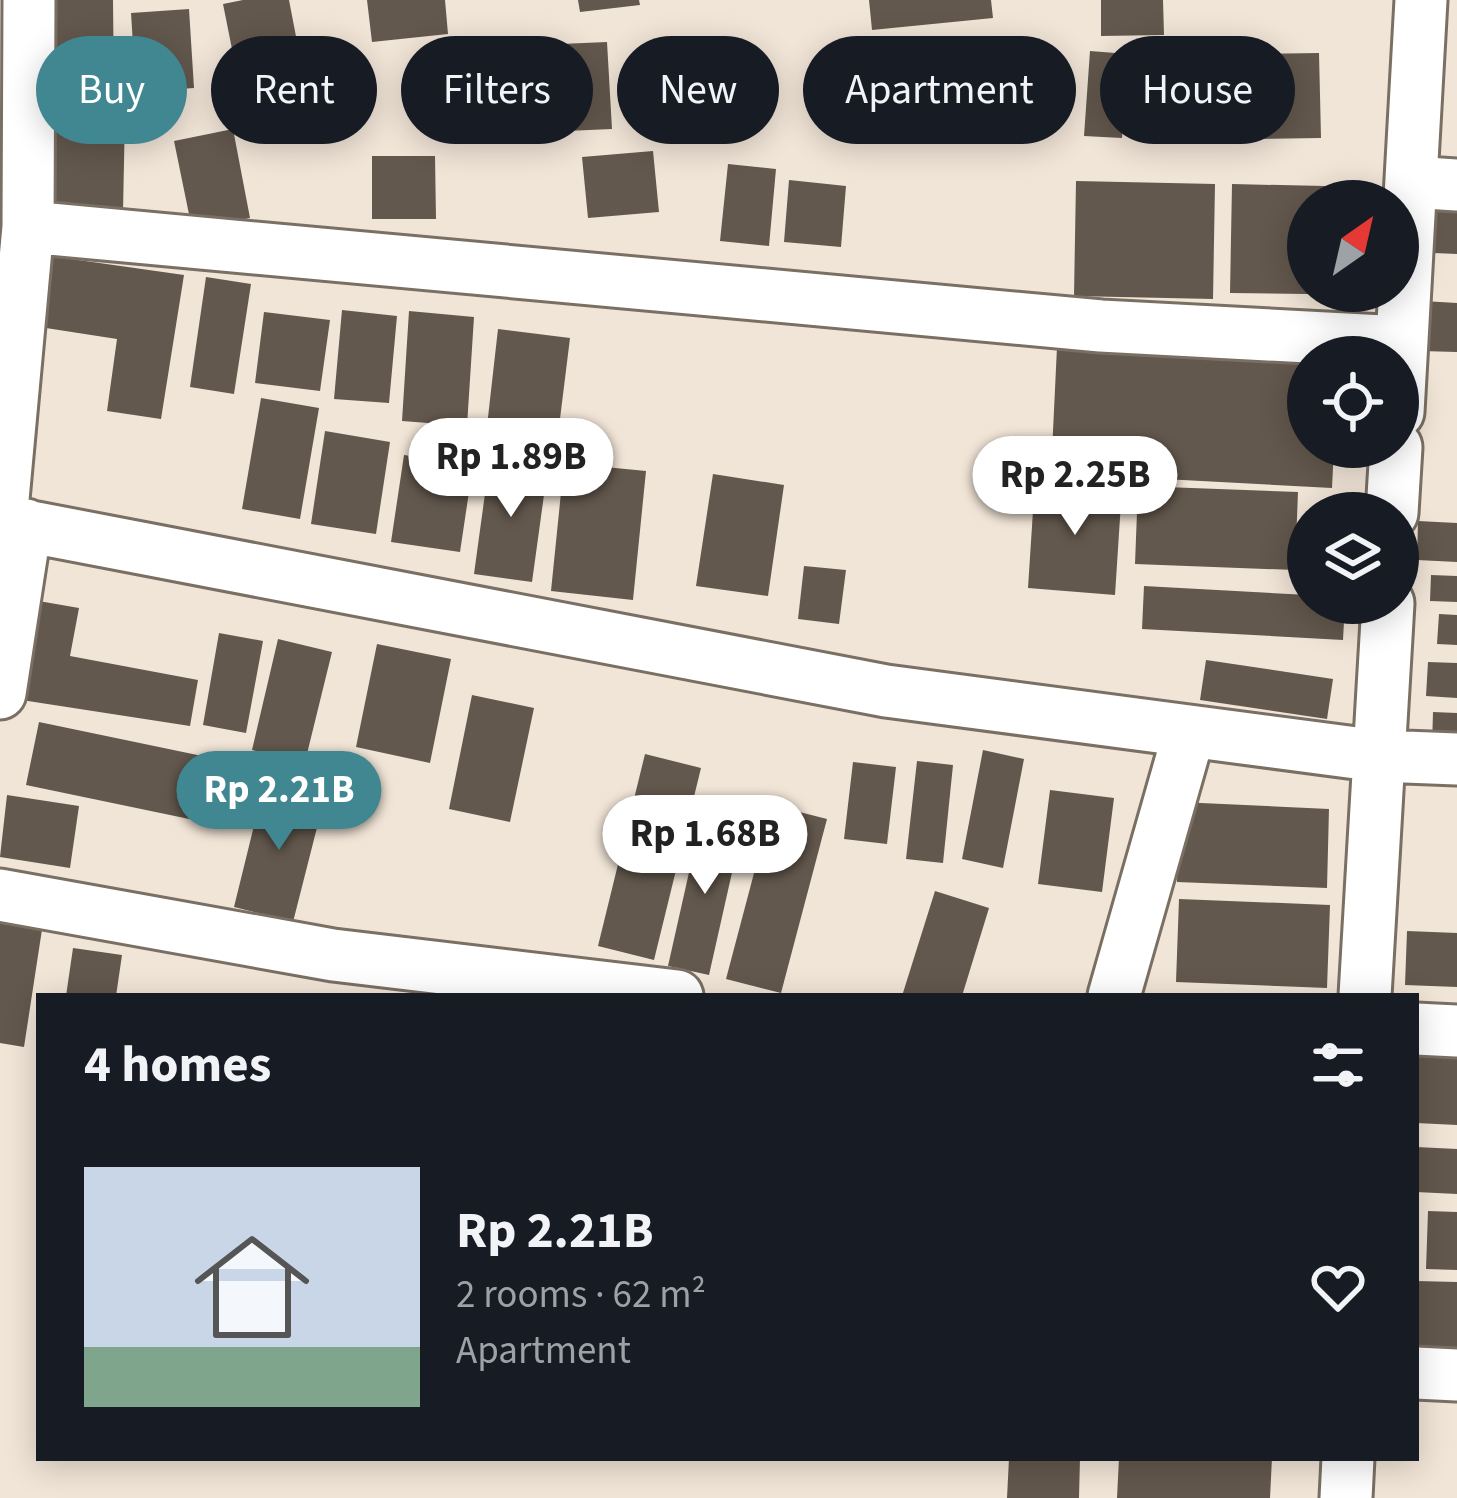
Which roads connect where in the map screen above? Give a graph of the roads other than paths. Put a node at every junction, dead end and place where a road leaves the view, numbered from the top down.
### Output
1 (29, 0) edge
2 (1421, 0) edge
3 (1434, 184) edge
4 (28, 227) junction
5 (1289, 336) edge
6 (1403, 336) edge
7 (9, 522) edge
8 (1387, 624) edge
9 (0, 693) edge
10 (1189, 733) junction
11 (1379, 756) junction
12 (1457, 759) edge
13 (0, 895) edge
14 (652, 993) edge
15 (1115, 993) edge
16 (1366, 993) edge
17 (1419, 1029) edge
18 (1457, 1031) edge
19 (1419, 1373) edge
20 (1457, 1375) edge
21 (1348, 1461) edge
22 (1346, 1498) edge

1 - 4 street
2 - 3 street
3 - 6 street
4 - 5 street
4 - 7 street
7 - 9 street
7 - 10 street
8 - 11 street
10 - 11 street
10 - 15 street
11 - 12 street
11 - 16 street
13 - 14 street
17 - 18 street
19 - 20 street
21 - 22 street

